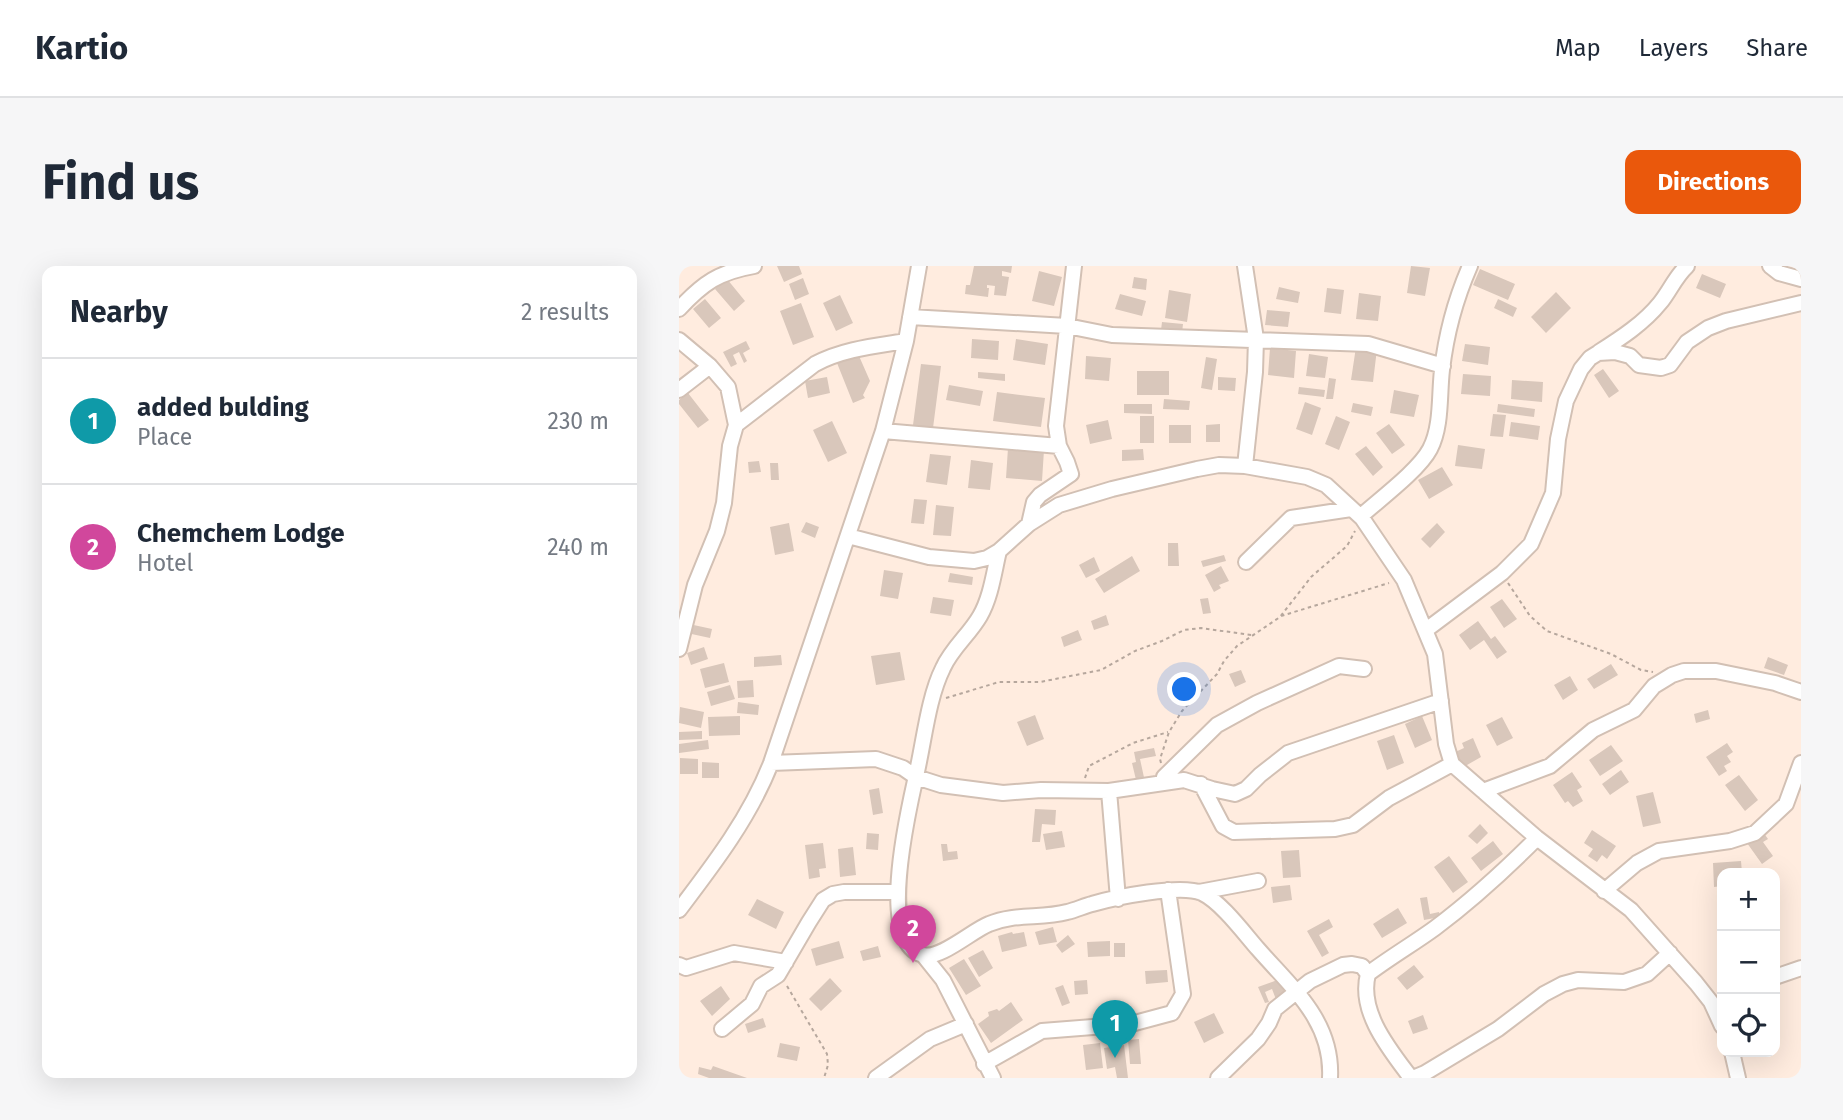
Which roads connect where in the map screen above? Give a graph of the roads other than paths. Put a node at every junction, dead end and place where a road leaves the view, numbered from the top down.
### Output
1 (754, 266) edge
2 (919, 266) edge
3 (1074, 266) edge
4 (1245, 266) edge
5 (1470, 266) edge
6 (1770, 266) edge
7 (1679, 269) edge
8 (1801, 279) edge
9 (1801, 303) edge
10 (679, 309) edge
11 (910, 317) junction
12 (1067, 326) junction
13 (1626, 334) junction
14 (1256, 339) junction
15 (679, 340) edge
16 (906, 341) junction
17 (1598, 353) junction
18 (1630, 356) junction
19 (710, 366) junction
20 (1443, 366) junction
21 (679, 390) edge
22 (736, 425) junction
23 (883, 431) junction
24 (1059, 446) junction
25 (1245, 466) junction
26 (1358, 515) junction
27 (1029, 524) junction
28 (848, 536) junction
29 (999, 551) junction
30 (1247, 562) dead end
31 (1426, 630) junction
32 (679, 649) edge
33 (1364, 669) dead end
34 (1801, 692) edge
35 (1441, 701) junction
36 (771, 763) junction
37 (1801, 763) edge
38 (1452, 764) junction
39 (916, 778) junction
40 (1163, 779) junction
41 (1201, 784) junction
42 (1483, 791) junction
43 (1109, 792) junction
44 (1537, 838) junction
45 (1258, 881) dead end
46 (1168, 890) junction
47 (1604, 891) junction
48 (898, 892) junction
49 (1199, 892) junction
50 (1118, 899) junction
51 (679, 910) edge
52 (1670, 953) junction
53 (923, 955) junction
54 (786, 962) junction
55 (679, 965) edge
56 (1801, 968) edge
57 (1368, 974) junction
58 (1780, 976) edge
59 (1299, 992) junction
60 (1717, 1000) edge
61 (966, 1024) junction
62 (722, 1029) dead end
63 (1733, 1057) edge
64 (984, 1065) junction
65 (876, 1078) edge
66 (993, 1078) edge
67 (1218, 1078) edge
68 (1330, 1078) edge
69 (1412, 1078) edge
70 (1738, 1078) edge

1 - 10 street
2 - 11 street
3 - 12 street
4 - 14 street
5 - 20 street
6 - 8 street
7 - 13 street
9 - 18 street
11 - 12 street
11 - 16 street
12 - 14 street
12 - 24 street
13 - 17 street
13 - 18 street
14 - 20 street
14 - 25 street
15 - 19 street
16 - 22 street
16 - 23 street
17 - 18 street
17 - 31 street
19 - 21 street
19 - 22 street
20 - 26 street
22 - 32 street
23 - 24 street
23 - 28 street
24 - 27 street
25 - 26 street
25 - 27 street
26 - 30 street
26 - 31 street
27 - 29 street
28 - 29 street
28 - 36 street
29 - 39 street
31 - 35 street
33 - 40 street
34 - 42 street
35 - 38 street
35 - 41 street
36 - 39 street
36 - 51 street
37 - 47 street
38 - 41 street
38 - 42 street
39 - 43 street
39 - 48 street
40 - 41 street
40 - 43 street
42 - 44 street
43 - 50 street
44 - 47 street
44 - 57 street
45 - 49 street
46 - 49 street
46 - 50 street
46 - 64 street
47 - 52 street
48 - 53 street
48 - 54 street
49 - 59 street
50 - 53 street
52 - 60 street
52 - 69 street
53 - 61 street
54 - 55 street
54 - 62 street
56 - 58 street
57 - 59 street
57 - 69 street
59 - 67 street
59 - 68 street
61 - 64 street
61 - 65 street
63 - 70 street
64 - 66 street

